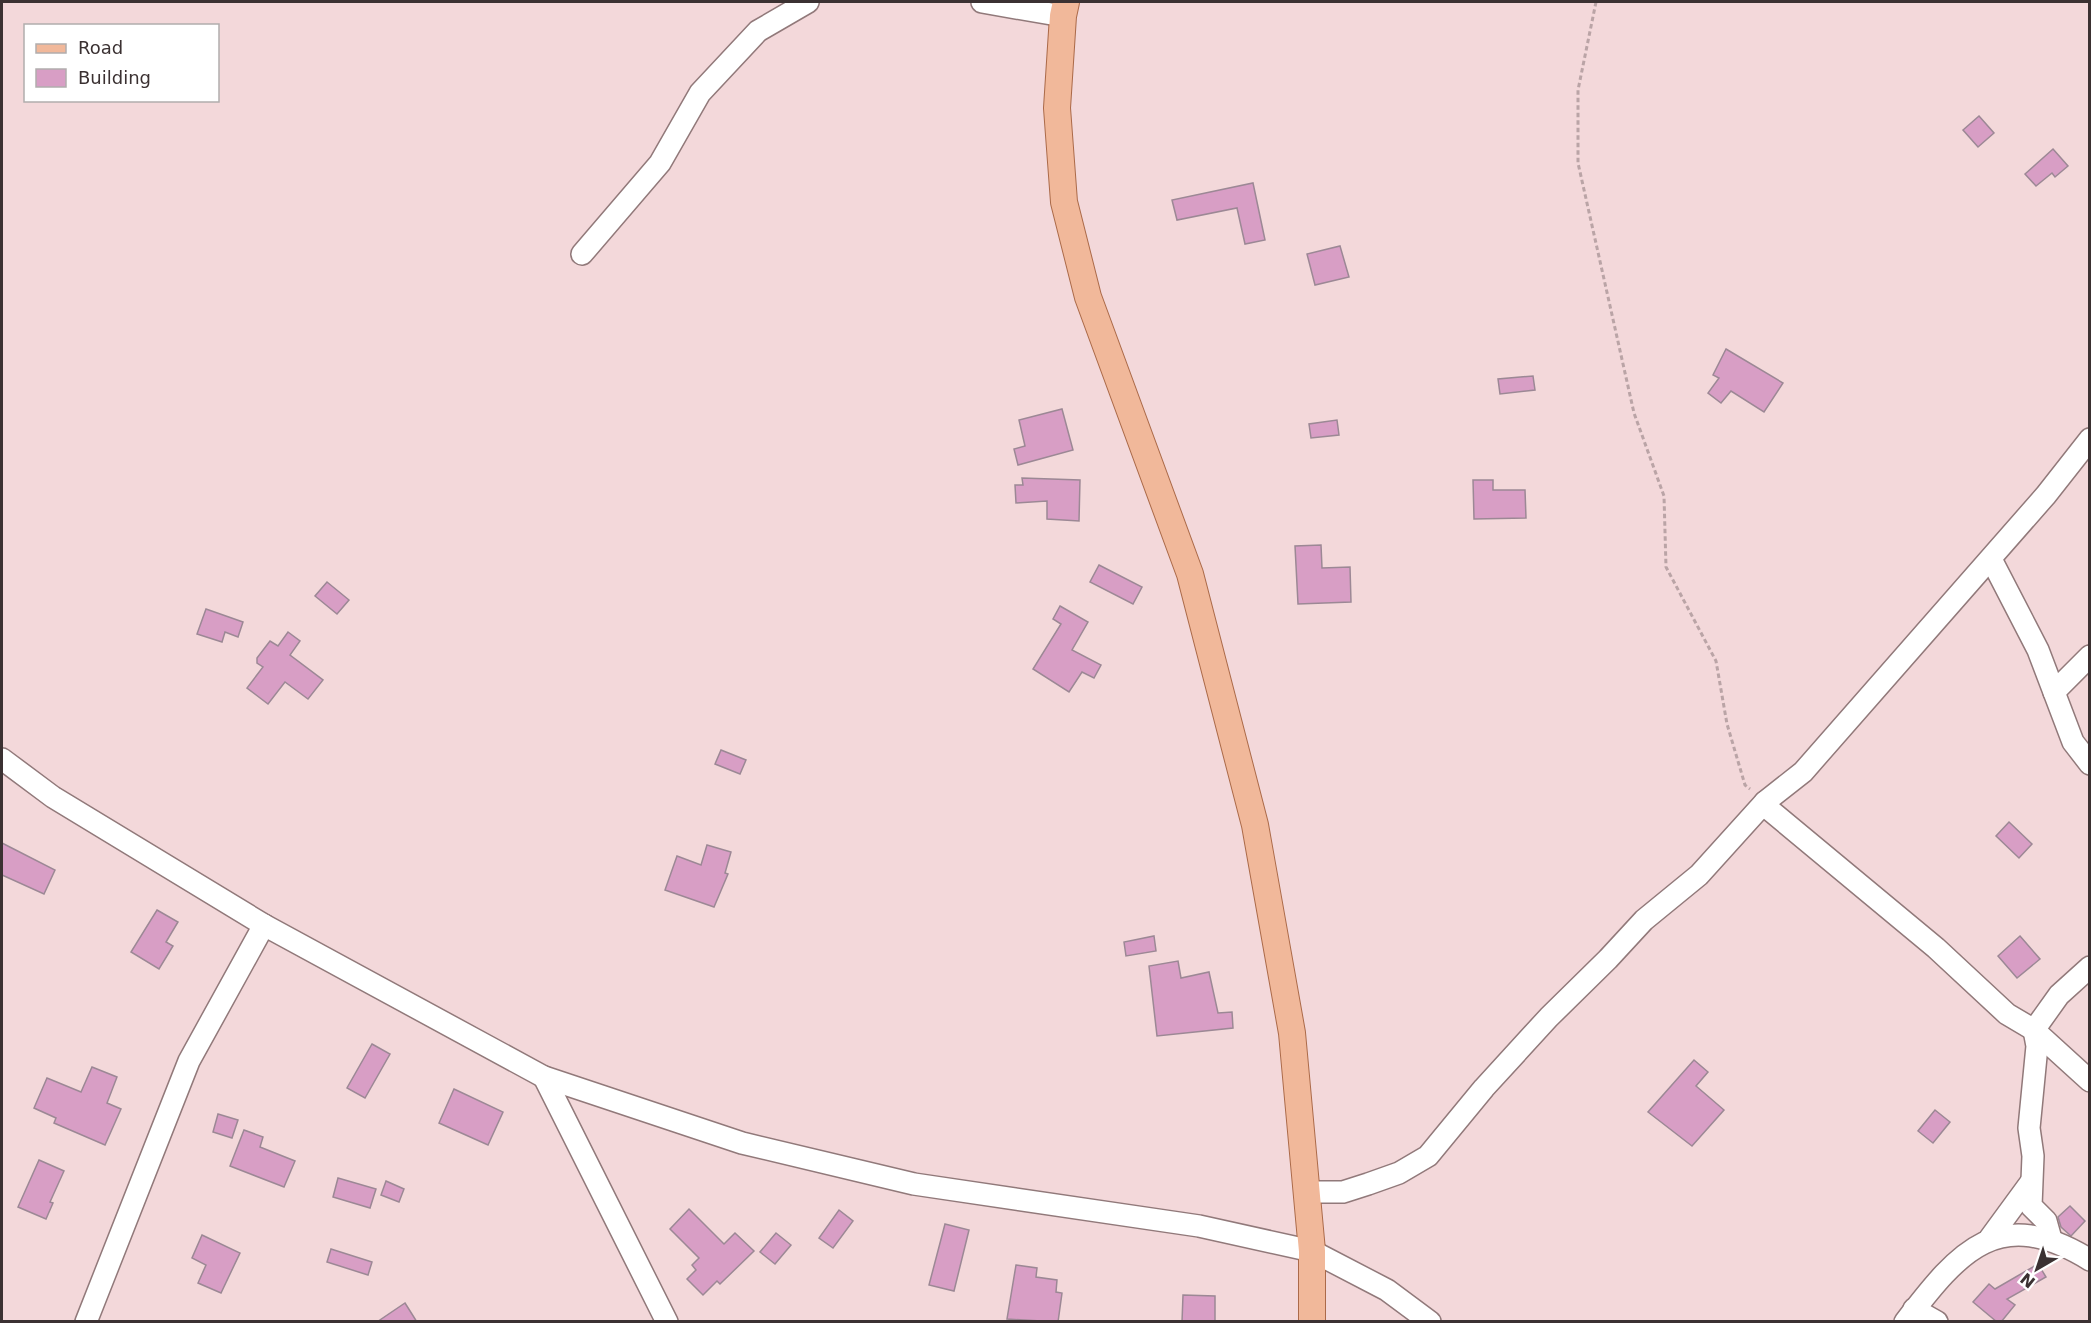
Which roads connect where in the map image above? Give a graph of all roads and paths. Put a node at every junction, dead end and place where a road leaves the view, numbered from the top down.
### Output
1 (808, 2) edge
2 (982, 2) edge
3 (1596, 2) edge
4 (1065, 9) edge
5 (582, 254) dead end
6 (2090, 439) edge
7 (1991, 559) junction
8 (2090, 656) edge
9 (2054, 692) junction
10 (2, 759) edge
11 (2090, 764) edge
12 (1765, 802) junction
13 (264, 925) junction
14 (2090, 967) edge
15 (2034, 1030) junction
16 (544, 1077) junction
17 (2090, 1081) edge
18 (2031, 1182) junction
19 (1305, 1192) junction
20 (1990, 1238) junction
21 (2052, 1239) junction
22 (1312, 1251) junction
23 (2090, 1260) edge
24 (1909, 1315) edge
25 (86, 1322) edge
26 (667, 1322) edge
27 (1312, 1322) edge
28 (1430, 1322) edge
29 (1936, 1322) edge

1 - 5 street
2 - 4 street
3 - 12 path
4 - 19 main road
6 - 7 street
7 - 9 street
7 - 12 street
8 - 9 street
9 - 11 street
10 - 13 street
12 - 15 street
12 - 19 street
13 - 16 street
13 - 25 street
14 - 15 street
15 - 17 street
15 - 18 street
16 - 22 street
16 - 26 street
18 - 20 street
18 - 21 street
19 - 22 main road
20 - 21 street
20 - 24 street
21 - 23 street
22 - 27 main road
22 - 28 street
24 - 29 street

